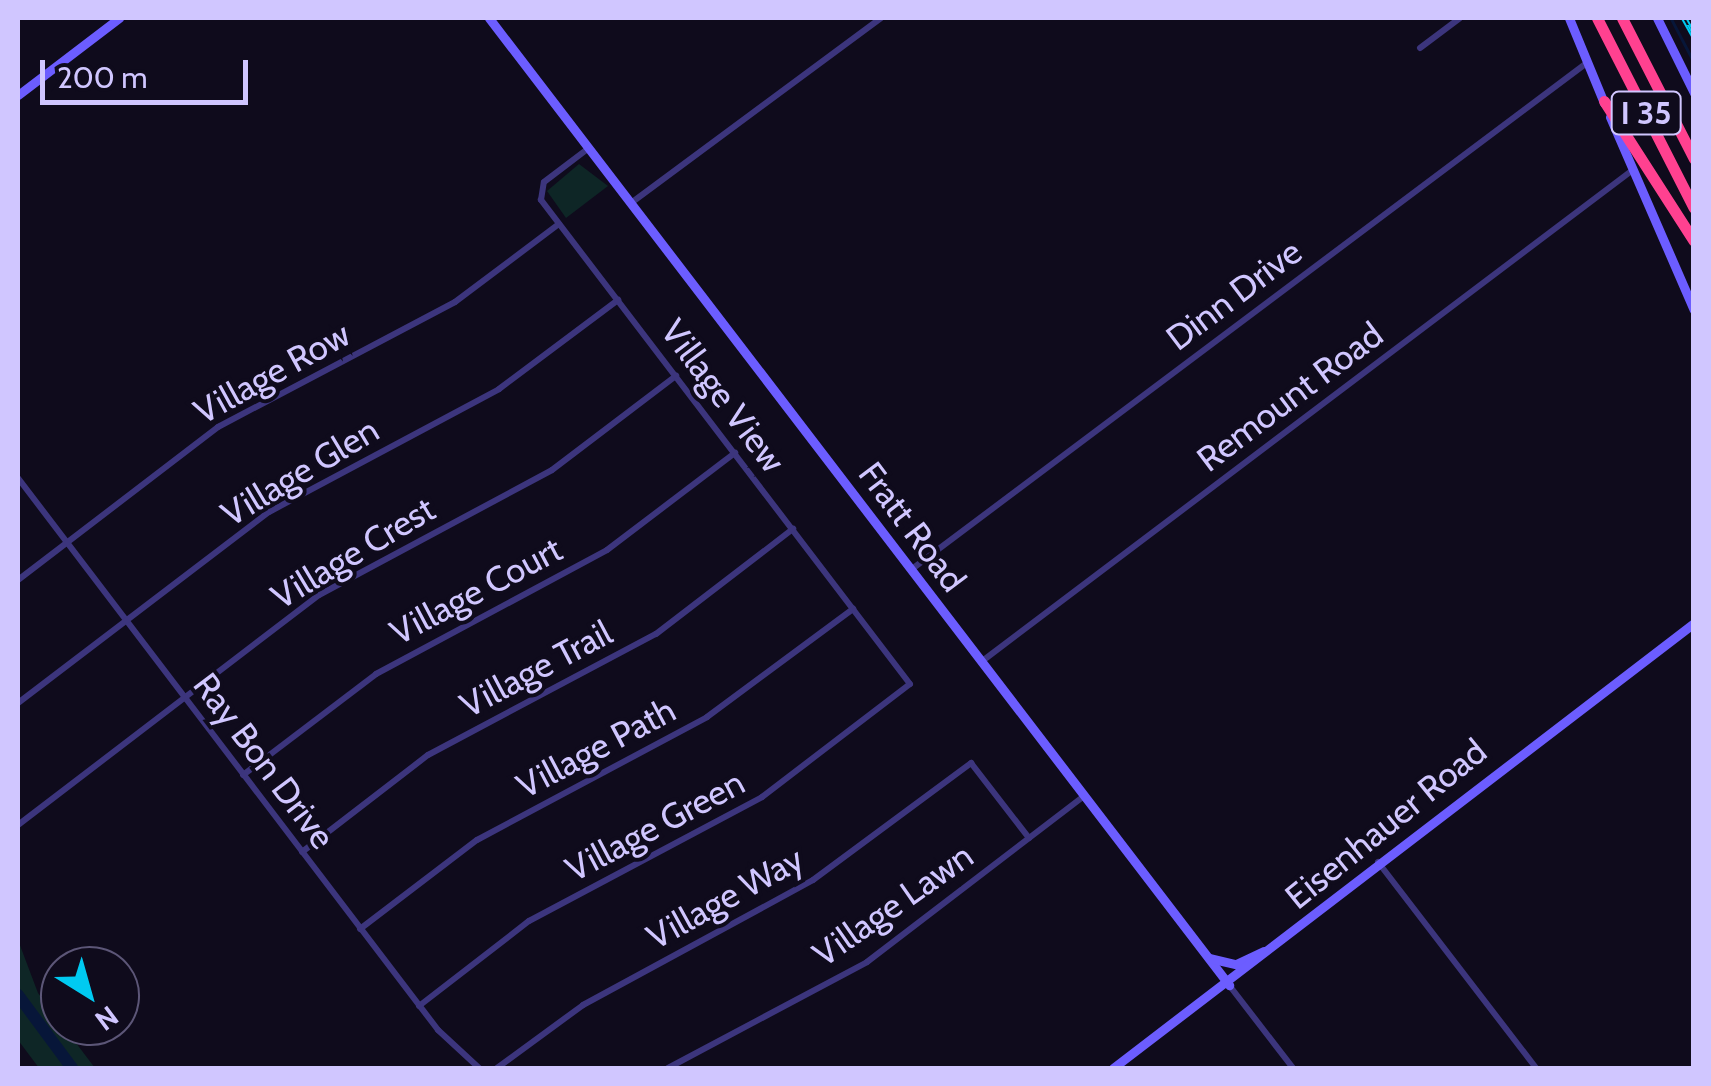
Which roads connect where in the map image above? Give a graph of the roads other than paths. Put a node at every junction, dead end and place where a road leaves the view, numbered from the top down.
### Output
1 (120, 18) edge
2 (489, 18) edge
3 (881, 18) edge
4 (1460, 18) edge
5 (1570, 18) edge
6 (1598, 18) edge
7 (1622, 18) edge
8 (1657, 18) edge
9 (1420, 48) dead end
10 (1588, 62) junction
11 (1694, 93) edge
12 (18, 95) edge
13 (1604, 100) junction
14 (589, 148) junction
15 (1694, 159) edge
16 (1630, 172) junction
17 (631, 203) junction
18 (1694, 208) edge
19 (559, 224) junction
20 (1694, 240) edge
21 (618, 300) junction
22 (1694, 310) edge
23 (676, 376) junction
24 (735, 454) junction
25 (18, 478) edge
26 (793, 529) junction
27 (66, 542) junction
28 (911, 570) junction
29 (18, 580) edge
30 (853, 608) junction
31 (126, 621) junction
32 (1694, 623) edge
33 (980, 664) junction
34 (910, 684) joint
35 (184, 697) junction
36 (18, 703) edge
37 (243, 775) junction
38 (1084, 796) junction
39 (18, 825) edge
40 (1029, 838) junction
41 (302, 852) junction
42 (1378, 861) junction
43 (360, 929) junction
44 (1284, 940) junction
45 (1207, 956) junction
46 (1229, 985) junction
47 (419, 1006) junction
48 (479, 1068) edge
49 (498, 1068) edge
50 (668, 1068) edge
51 (1114, 1068) edge
52 (1293, 1068) edge
53 (1536, 1068) edge

1 - 12 main road
2 - 14 main road, Fratt Road
3 - 17 street
4 - 9 street
5 - 10 main road
6 - 18 highway, I 35
7 - 15 highway, I 35
8 - 11 main road
10 - 13 main road
10 - 28 street, Dinn Drive
13 - 16 main road
13 - 20 highway
14 - 17 main road, Fratt Road
14 - 19 street, Village View
16 - 22 main road
16 - 33 street, Remount Road
17 - 28 main road, Fratt Road
19 - 21 street, Village View
19 - 27 street, Village Row
21 - 23 street, Village View
21 - 31 street, Village Glen
23 - 24 street, Village View
23 - 35 street, Village Crest
24 - 26 street, Village View
24 - 37 street, Village Court
25 - 27 street, Ray Bon Drive
26 - 30 street, Village View
26 - 41 street, Village Trail
27 - 29 street, Village Row
27 - 31 street, Ray Bon Drive
28 - 33 main road, Fratt Road
30 - 34 street, Village View
30 - 43 street, Village Path
31 - 35 street, Ray Bon Drive
31 - 36 street, Village Glen
32 - 42 main road, Eisenhauer Road
33 - 38 main road, Fratt Road
34 - 47 street, Village Green
35 - 37 street, Ray Bon Drive
35 - 39 street, Village Crest
37 - 41 street, Ray Bon Drive
38 - 40 street, Village Lawn
38 - 45 main road, Fratt Road
40 - 49 street, Village Way
40 - 50 street, Village Lawn
41 - 43 street, Ray Bon Drive
42 - 44 main road, Eisenhauer Road
42 - 53 street
43 - 47 street, Ray Bon Drive
44 - 45 main road
44 - 46 main road, Eisenhauer Road
45 - 46 main road, Fratt Road
46 - 51 main road, Eisenhauer Road
46 - 52 street, Fratt Road
47 - 48 street, Ray Bon Drive

